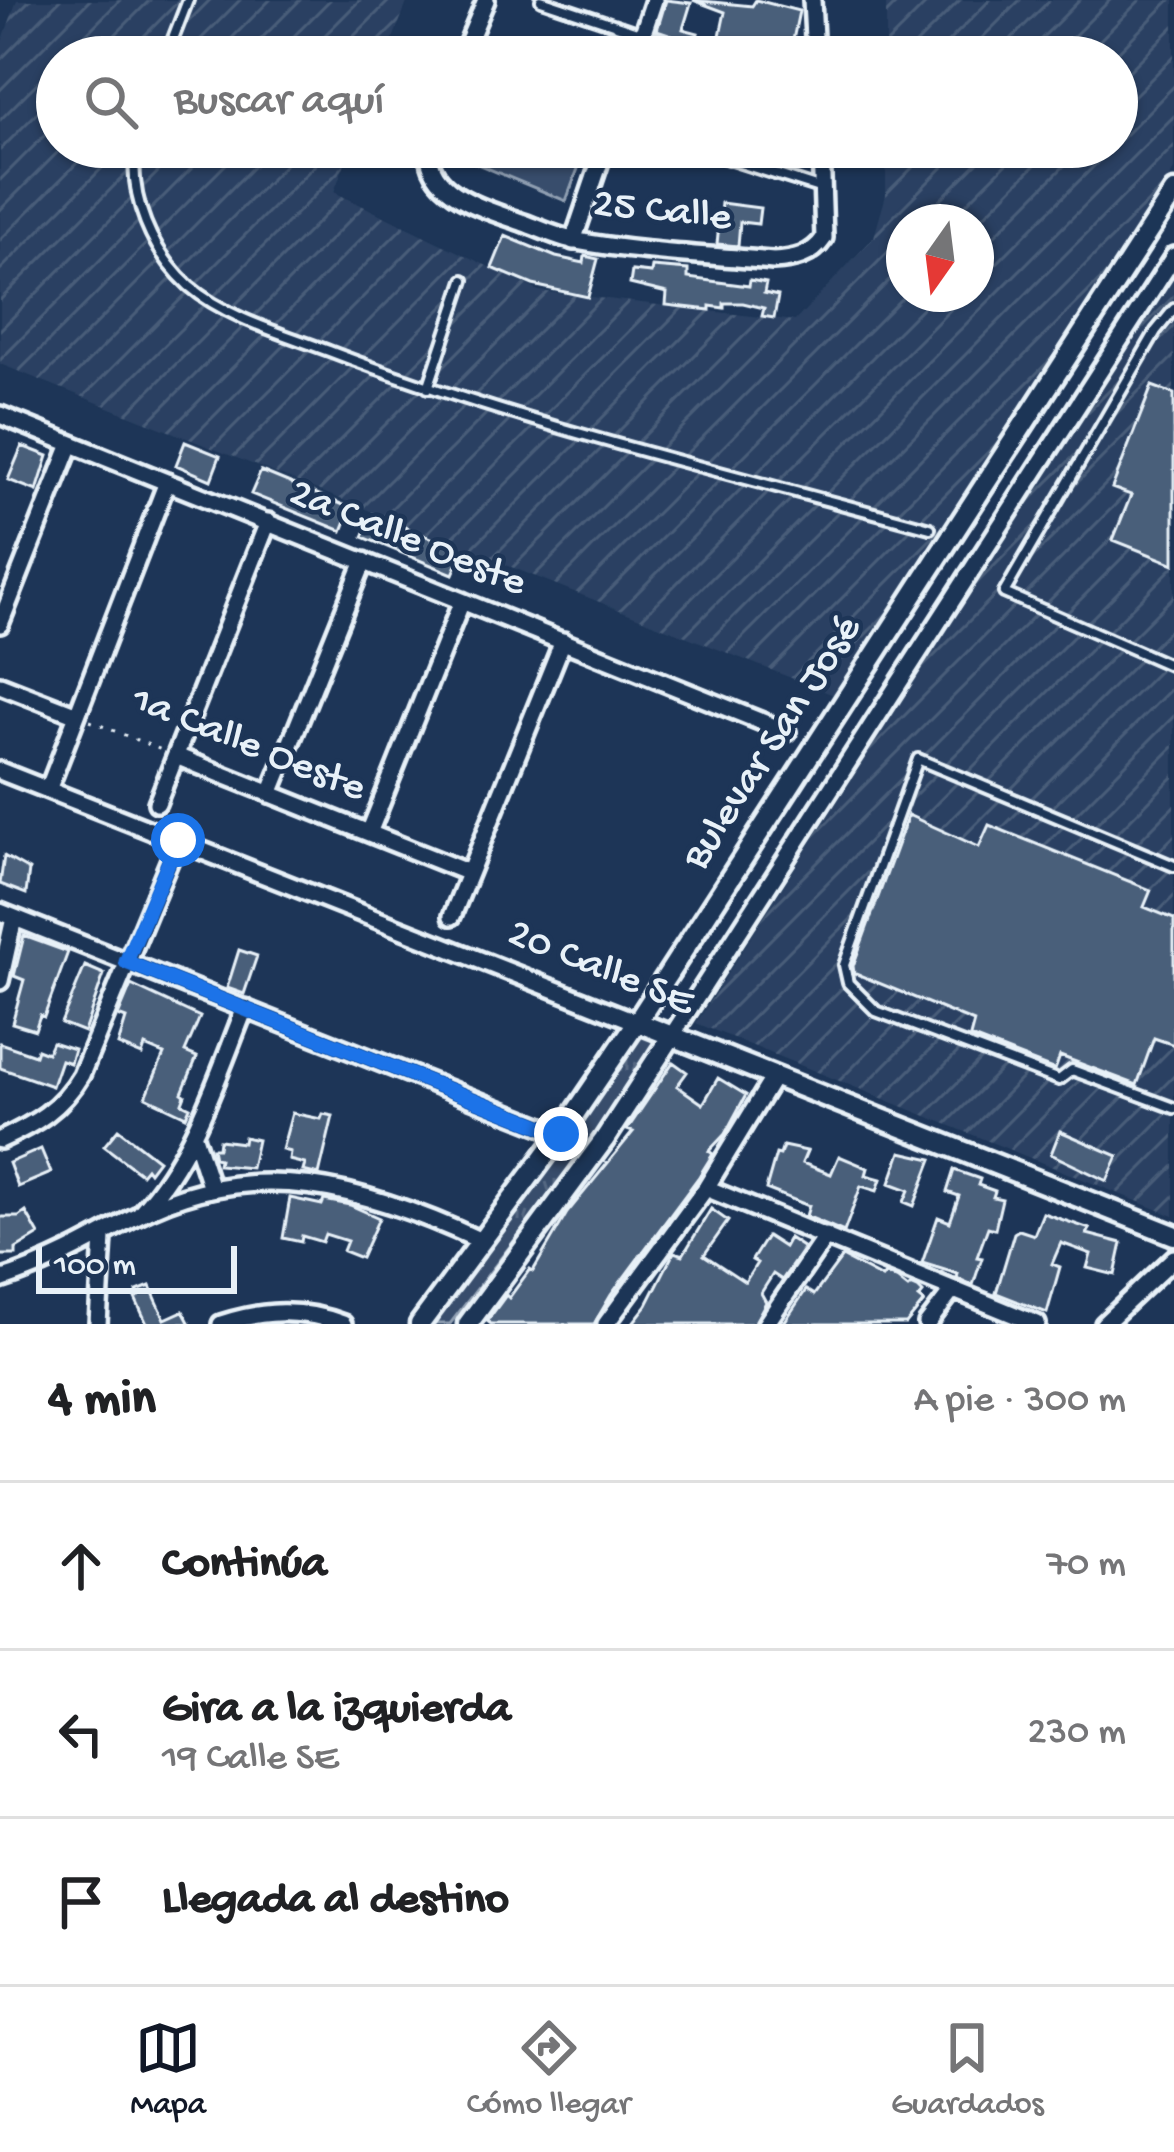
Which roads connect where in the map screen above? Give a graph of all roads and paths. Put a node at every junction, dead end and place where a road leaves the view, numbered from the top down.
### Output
1 (188, 0) edge
2 (486, 0) edge
3 (541, 0) edge
4 (653, 0) edge
5 (812, 0) edge
6 (644, 34) junction
7 (174, 36) edge
8 (471, 36) edge
9 (650, 36) edge
10 (814, 36) edge
11 (137, 168) edge
12 (435, 168) edge
13 (597, 168) edge
14 (755, 168) edge
15 (822, 168) edge
16 (824, 190) junction
17 (1174, 193) edge
18 (573, 241) junction
19 (1174, 256) edge
20 (464, 280) dead end
21 (1174, 310) edge
22 (428, 388) junction
23 (0, 416) edge
24 (71, 444) junction
25 (167, 482) junction
26 (268, 523) junction
27 (930, 528) dead end
28 (364, 561) junction
29 (462, 601) junction
30 (0, 624) edge
31 (563, 641) junction
32 (1174, 668) edge
33 (0, 685) edge
34 (77, 716) junction
35 (787, 732) dead end
36 (176, 756) junction
37 (0, 771) edge
38 (49, 790) junction
39 (270, 794) junction
40 (157, 803) dead end
41 (369, 833) junction
42 (178, 840) junction
43 (1174, 866) edge
44 (469, 873) junction
45 (7, 915) edge
46 (452, 916) dead end
47 (126, 962) junction
48 (0, 981) edge
49 (245, 1008) junction
50 (637, 1022) junction
51 (671, 1037) junction
52 (773, 1078) junction
53 (1174, 1108) edge
54 (561, 1134) junction
55 (194, 1136) junction
56 (0, 1140) edge
57 (211, 1188) junction
58 (706, 1188) junction
59 (137, 1216) junction
60 (1174, 1235) edge
61 (826, 1236) junction
62 (103, 1237) junction
63 (481, 1241) junction
64 (1174, 1258) edge
65 (0, 1280) edge
66 (953, 1290) junction
67 (98, 1324) edge
68 (221, 1324) edge
69 (343, 1324) edge
70 (420, 1324) edge
71 (468, 1324) edge
72 (606, 1324) edge
73 (766, 1324) edge
74 (927, 1324) edge
75 (1036, 1324) edge
76 (1104, 1324) edge

1 - 7 lane
2 - 8 street
3 - 6 lane
4 - 6 street
5 - 10 street
6 - 9 lane
11 - 22 lane
12 - 18 street, 25 Calle
13 - 18 street
14 - 16 lane
15 - 16 street
16 - 18 street, 25 Calle
17 - 50 street, Bulevar San José
19 - 51 street, Bulevar San José
20 - 22 lane
21 - 32 lane
22 - 27 lane
23 - 24 street, 2a Calle Oeste
24 - 25 street, 2a Calle Oeste
24 - 30 street
25 - 26 street, 2a Calle Oeste
25 - 34 street
26 - 28 street, 2a Calle Oeste
26 - 36 street
28 - 29 street, 2a Calle Oeste
28 - 39 street
29 - 31 street, 2a Calle Oeste
29 - 41 street
31 - 35 street, 2a Calle Oeste
31 - 44 street
33 - 34 street, 1a Calle Oeste
34 - 36 path, 1a Calle Oeste
34 - 38 street
36 - 39 street, 1a Calle Oeste
36 - 40 street
37 - 38 street, 20 Calle SE
38 - 42 street, 20 Calle SE
39 - 41 street, 1a Calle Oeste
41 - 44 street, 1a Calle Oeste
42 - 47 street
42 - 50 street, 20 Calle SE
43 - 53 lane
44 - 46 street
45 - 47 street
45 - 48 street
47 - 49 street
47 - 56 street
49 - 54 street
49 - 55 street
50 - 51 street, 20 Calle SE
50 - 54 street, Bulevar San José
51 - 52 street, 20 Calle SE
51 - 71 street, Bulevar San José
52 - 58 street
52 - 60 street, 20 Calle SE
54 - 63 street, Bulevar San José
55 - 57 street
55 - 59 street
57 - 59 street
57 - 63 street
58 - 61 street
58 - 72 street
59 - 62 street
61 - 66 street
61 - 73 street
62 - 65 street
62 - 67 street
63 - 70 street, Bulevar San José
64 - 76 street
66 - 74 street
66 - 75 street
68 - 69 street

